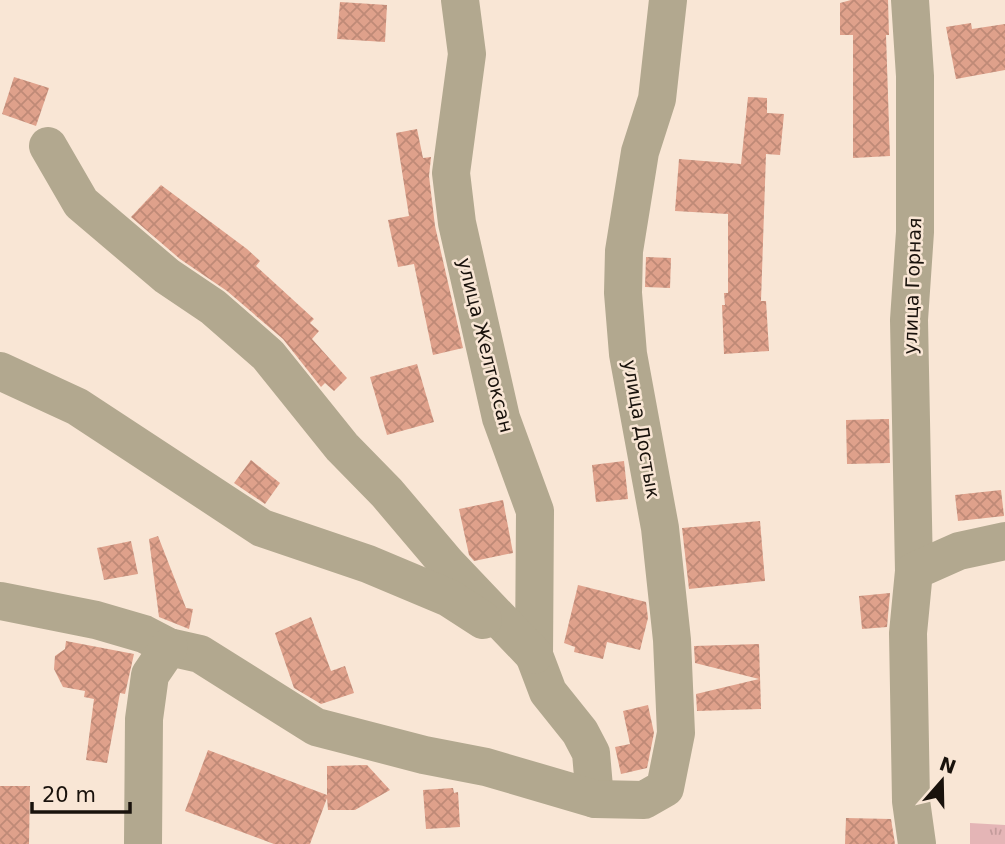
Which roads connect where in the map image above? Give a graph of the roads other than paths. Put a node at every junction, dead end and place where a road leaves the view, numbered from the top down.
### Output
1 (460, 0) edge
2 (668, 0) edge
3 (910, 0) edge
4 (48, 146) dead end
5 (0, 371) edge
6 (1005, 541) edge
7 (914, 571) junction
8 (0, 601) edge
9 (169, 647) junction
10 (534, 655) junction
11 (595, 799) junction
12 (143, 844) edge
13 (917, 844) edge

1 - 10 street, улица Желтоксан
2 - 11 street, улица Достык
3 - 7 street, улица Горная
4 - 10 street
5 - 10 street
6 - 7 street
7 - 13 street, улица Горная
8 - 9 street, улица Достык
9 - 11 street, улица Достык
9 - 12 street
10 - 11 street, улица Желтоксан

